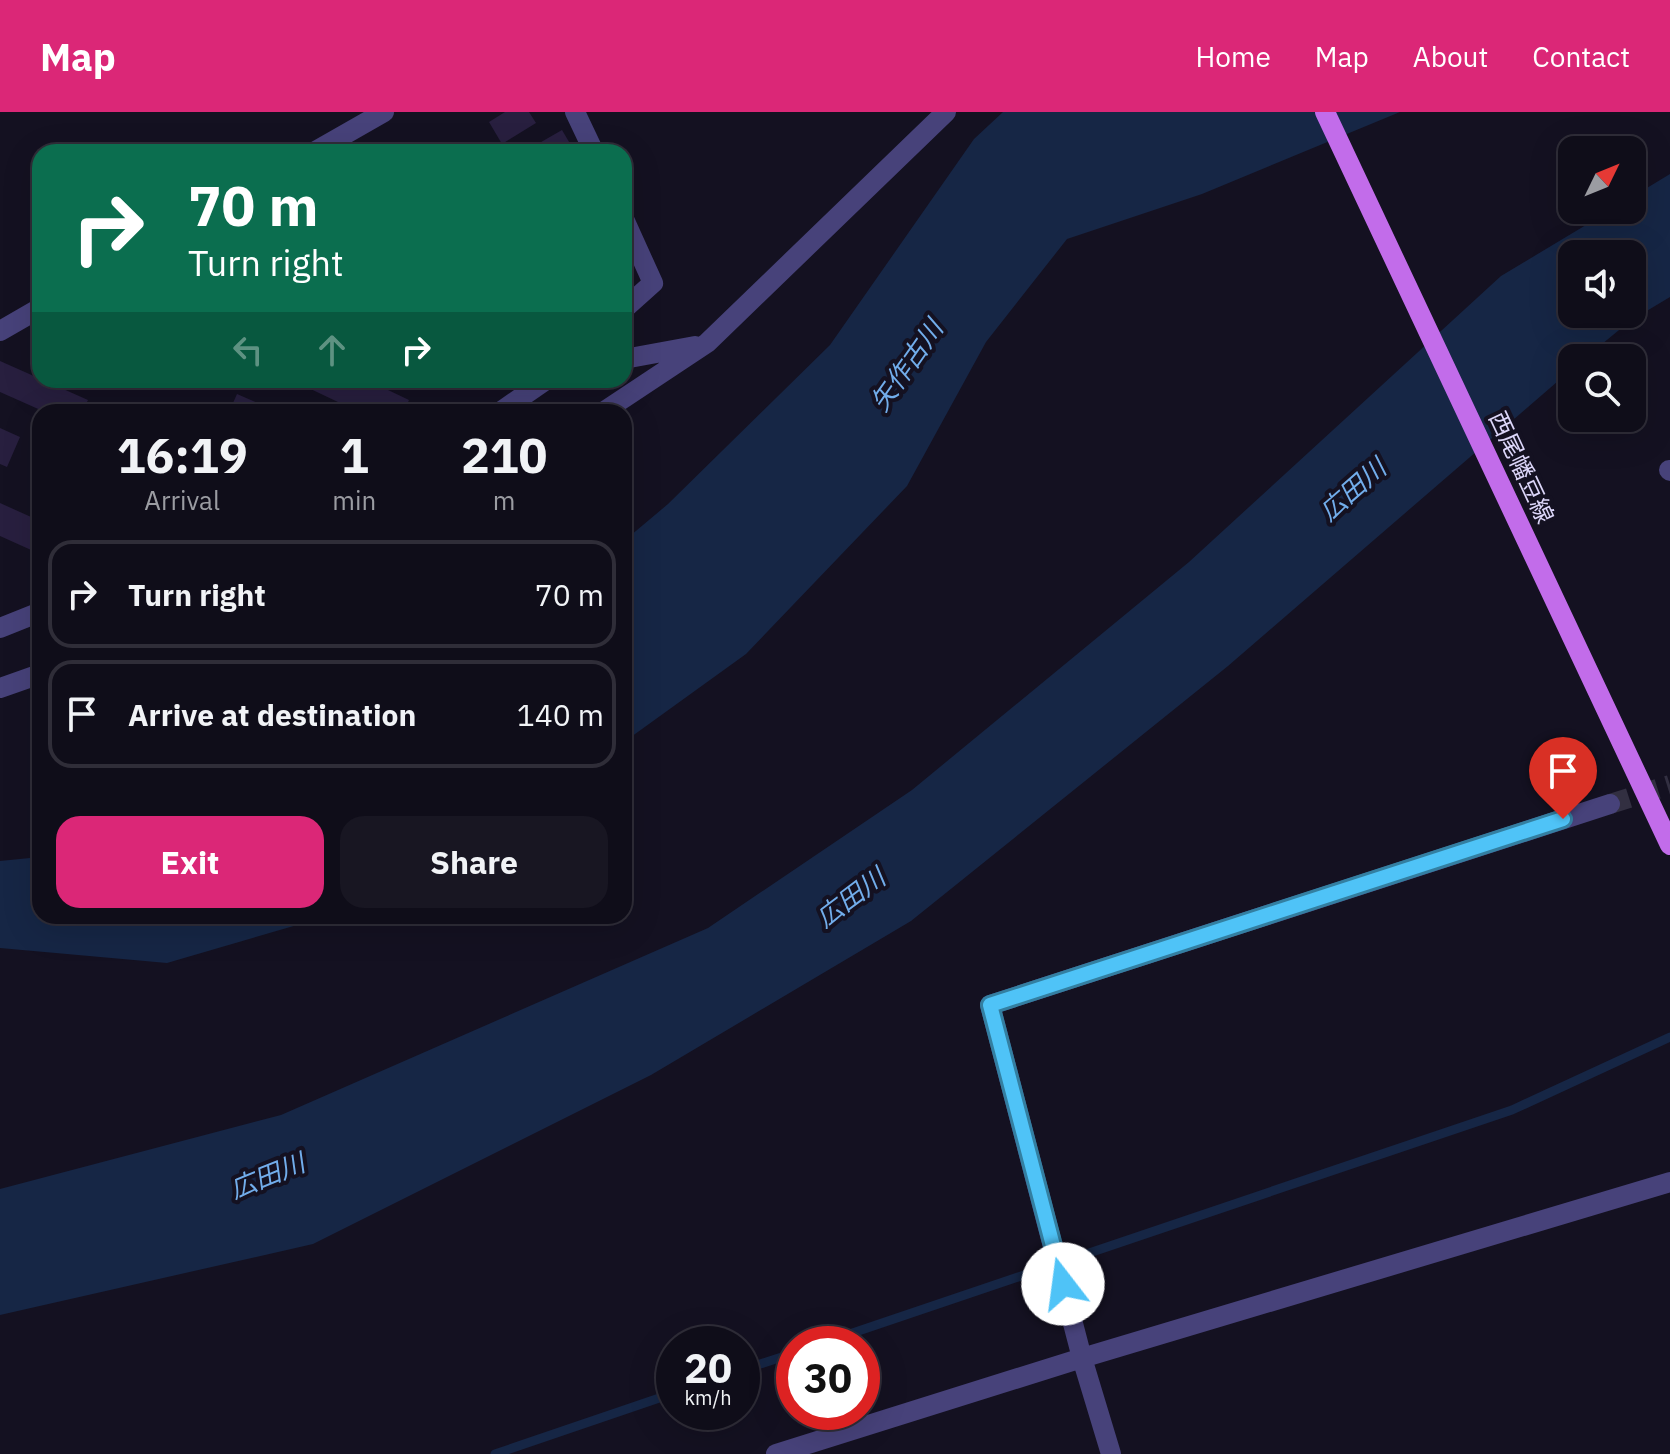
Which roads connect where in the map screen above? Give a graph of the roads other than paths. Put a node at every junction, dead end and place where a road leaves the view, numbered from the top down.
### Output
1 (384, 112) edge
2 (575, 112) edge
3 (946, 112) edge
4 (1325, 112) edge
5 (328, 144) edge
6 (590, 144) edge
7 (632, 237) edge
8 (632, 302) edge
9 (32, 313) edge
10 (0, 331) edge
11 (707, 343) junction
12 (632, 357) edge
13 (536, 388) edge
14 (512, 404) edge
15 (615, 404) edge
16 (32, 615) edge
17 (0, 628) edge
18 (32, 677) edge
19 (0, 688) edge
20 (1610, 804) tunnel mouth
21 (1670, 845) edge
22 (1670, 1182) edge
23 (1082, 1358) junction
24 (776, 1454) edge
25 (1111, 1454) edge

1 - 5 street
2 - 6 street
3 - 11 street
4 - 21 main road, 西尾幡豆線
7 - 8 street
9 - 10 street
11 - 12 street
11 - 15 street
13 - 14 street
16 - 17 street
18 - 19 street
20 - 23 street
22 - 23 street
23 - 24 street
23 - 25 street

